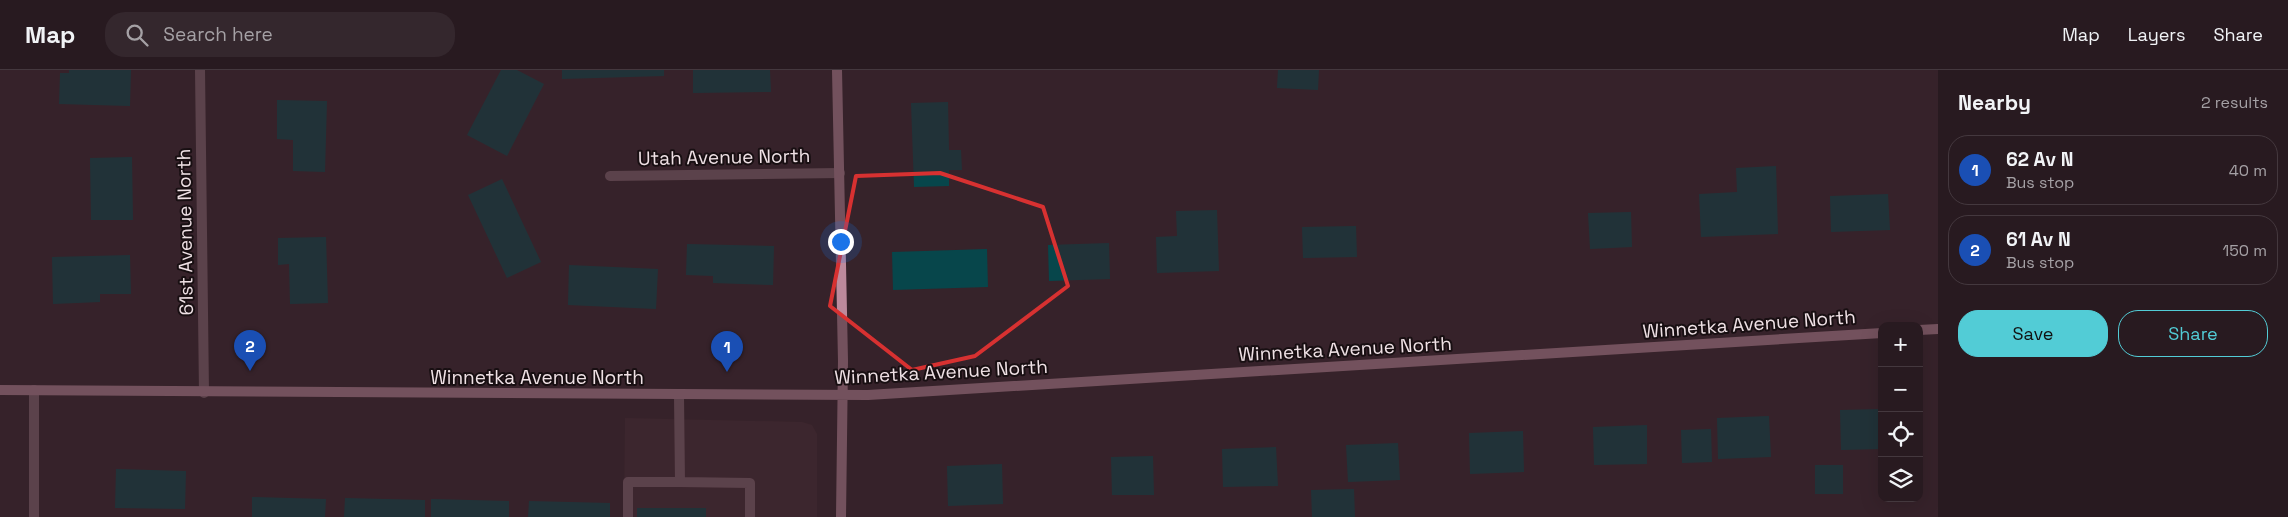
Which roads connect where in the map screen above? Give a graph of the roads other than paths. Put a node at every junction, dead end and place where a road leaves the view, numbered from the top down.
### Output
1 (200, 70) edge
2 (837, 70) edge
3 (840, 173) junction
4 (610, 176) dead end
5 (1938, 329) edge
6 (1923, 330) edge
7 (1878, 333) edge
8 (0, 390) edge
9 (34, 390) junction
10 (204, 393) junction
11 (679, 396) junction
12 (843, 396) junction
13 (680, 482) junction
14 (34, 517) edge
15 (628, 517) edge
16 (750, 517) edge
17 (841, 517) edge

1 - 10 street, 61st Avenue North
2 - 3 street
3 - 4 street, Utah Avenue North
3 - 12 street
5 - 6 street
7 - 12 street, Winnetka Avenue North
8 - 9 street, Winnetka Avenue North
9 - 10 street, Winnetka Avenue North
9 - 14 street
10 - 11 street, Winnetka Avenue North
11 - 12 street, Winnetka Avenue North
11 - 13 street
12 - 17 street
13 - 15 street
13 - 16 street

